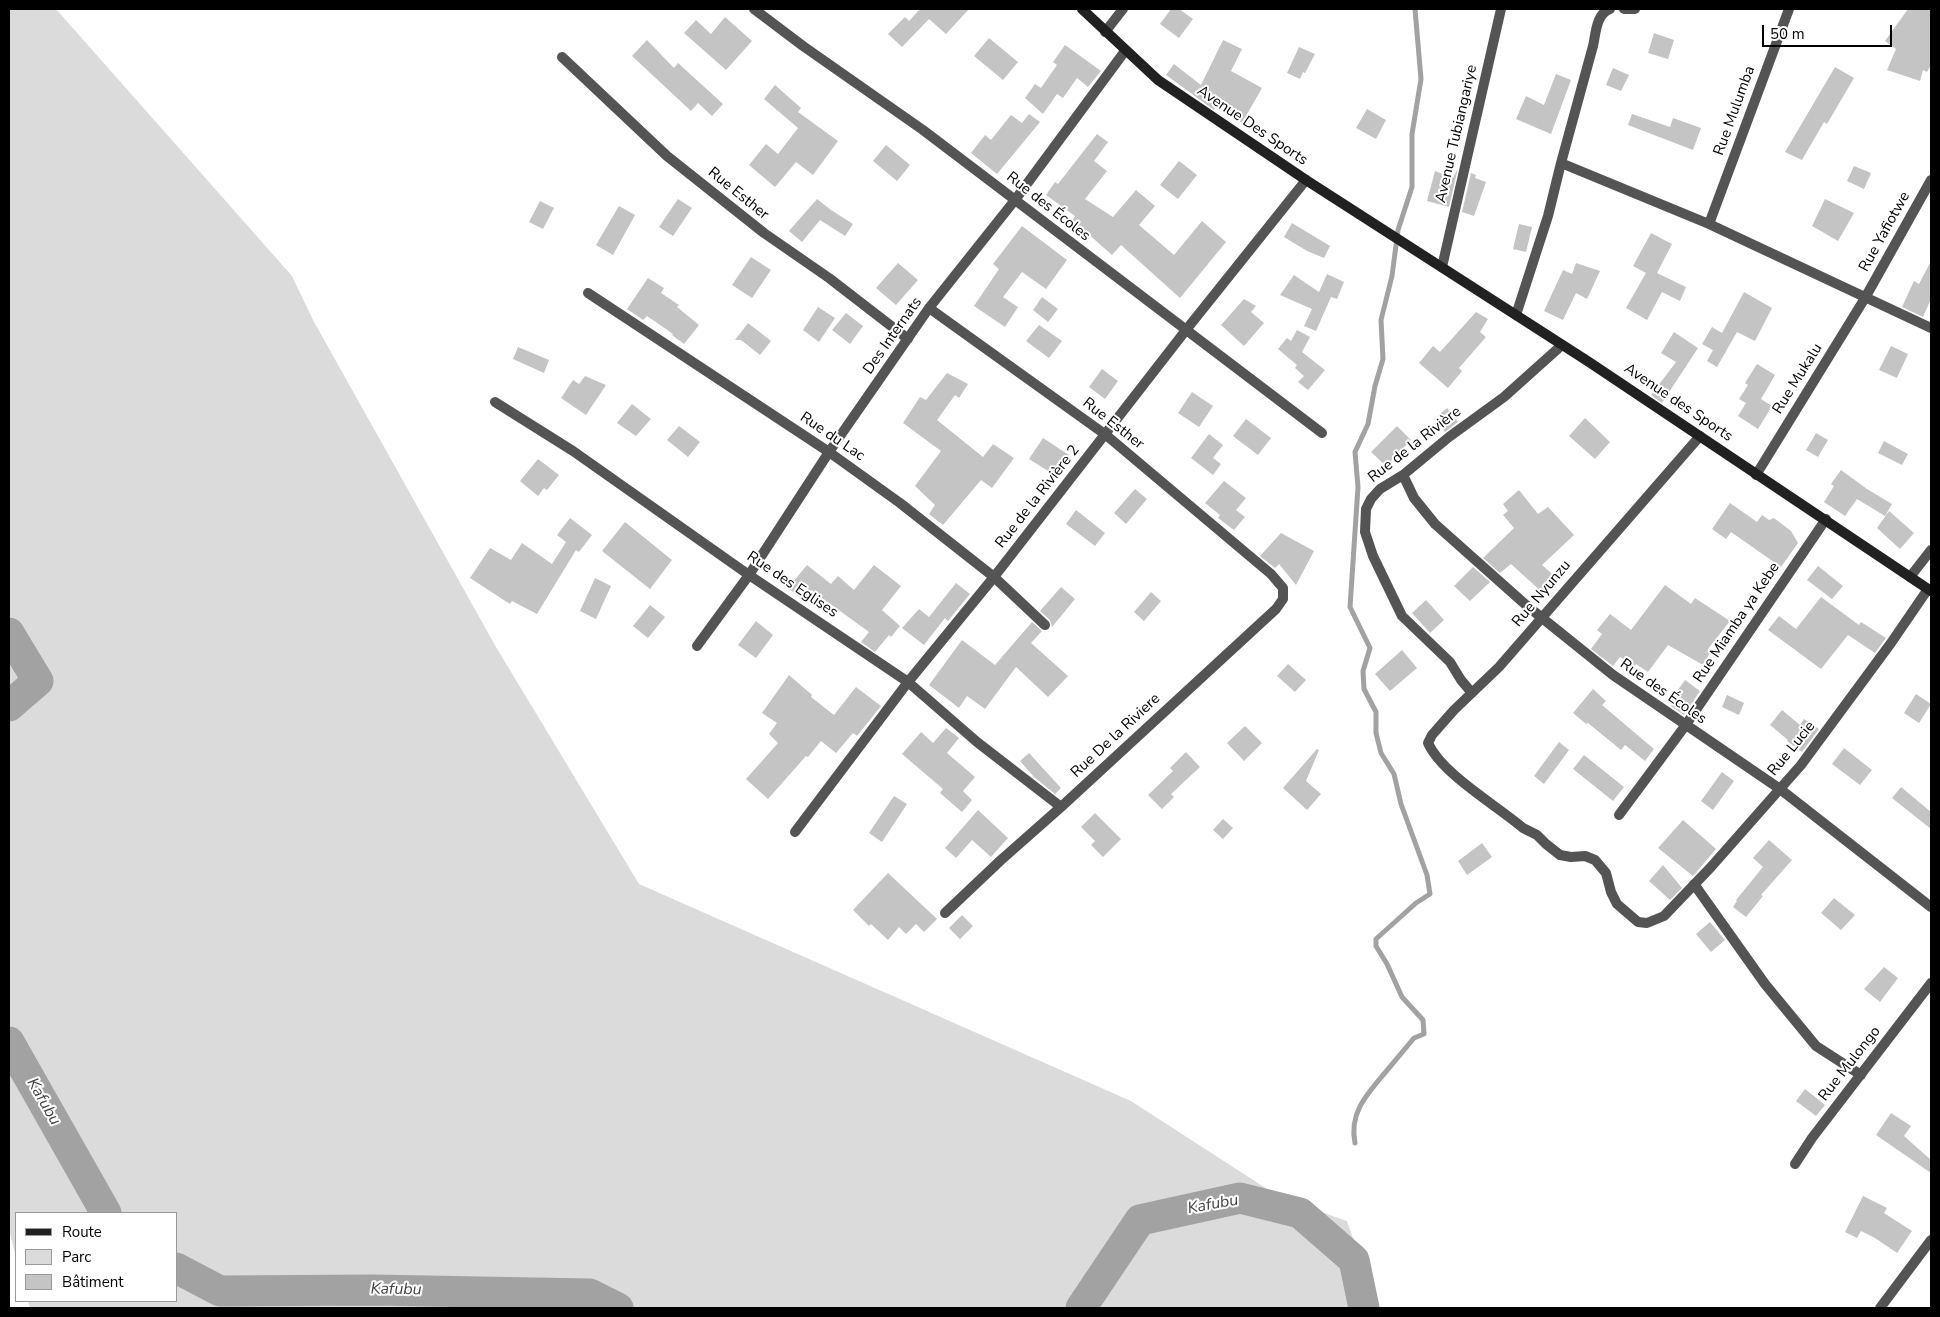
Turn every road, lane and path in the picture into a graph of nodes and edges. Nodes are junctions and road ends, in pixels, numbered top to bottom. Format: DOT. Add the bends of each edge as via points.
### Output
graph roads {
  1 [pos="754,9"];
  2 [pos="1082,9"];
  3 [pos="1124,9"];
  4 [pos="1501,9"];
  5 [pos="1610,9"];
  6 [pos="1624,9"];
  7 [pos="1634,9"];
  8 [pos="1789,9"];
  9 [pos="1105,32"];
  10 [pos="1125,51"];
  11 [pos="562,57"];
  12 [pos="1561,163"];
  13 [pos="1306,180"];
  14 [pos="1931,180"];
  15 [pos="1015,200"];
  16 [pos="1709,224"];
  17 [pos="1406,244"];
  18 [pos="1442,267"];
  19 [pos="588,293"];
  20 [pos="1865,298"];
  21 [pos="929,308"];
  22 [pos="1516,315"];
  23 [pos="1931,328"];
  24 [pos="1186,330"];
  25 [pos="908,339"];
  26 [pos="1562,345"];
  27 [pos="496,402"];
  28 [pos="1322,433"];
  29 [pos="1106,434"];
  30 [pos="1700,436"];
  31 [pos="830,452"];
  32 [pos="1756,475"];
  33 [pos="1403,476"];
  34 [pos="1826,519"];
  35 [pos="1931,550"];
  36 [pos="1271,574"];
  37 [pos="749,575"];
  38 [pos="994,577"];
  39 [pos="1910,577"];
  40 [pos="1930,590"];
  41 [pos="1543,618"];
  42 [pos="1045,625"];
  43 [pos="697,646"];
  44 [pos="908,682"];
  45 [pos="1472,693"];
  46 [pos="1685,726"];
  47 [pos="1780,789"];
  48 [pos="1061,807"];
  49 [pos="1619,815"];
  50 [pos="795,832"];
  51 [pos="1694,884"];
  52 [pos="1931,907"];
  53 [pos="945,913"];
  54 [pos="1664,916"];
  55 [pos="1931,983"];
  56 [pos="1861,1075"];
  57 [pos="1795,1164"];
  58 [pos="1931,1240"];
  59 [pos="1880,1308"];
  1 -- 15 [label="street, Rue des Écoles"];
  2 -- 9 [label="street"];
  3 -- 9 [label="street"];
  4 -- 18 [label="street, Avenue Tubiangariye"];
  5 -- 12 [label="street" via="1601,16 1596,29"];
  6 -- 7 [label="street"];
  8 -- 16 [label="street, Rue Mulumba"];
  9 -- 10 [label="street, Avenue Des Sports"];
  10 -- 13 [label="street, Avenue Des Sports" via="1158,80"];
  10 -- 15 [label="street, Des Internats"];
  11 -- 25 [label="street, Rue Esther" via="667,156 764,233"];
  12 -- 16 [label="street"];
  12 -- 22 [label="street" via="1548,216"];
  13 -- 17 [label="street, Avenue Des Sports"];
  13 -- 24 [label="street, Rue de la Rivière 2"];
  14 -- 20 [label="street, Rue Yafiotwe"];
  15 -- 21 [label="street, Des Internats"];
  15 -- 24 [label="street, Rue des Écoles"];
  16 -- 20 [label="street"];
  17 -- 18 [label="street, Avenue des Sports"];
  18 -- 22 [label="street, Avenue des Sports"];
  19 -- 31 [label="street, Rue du Lac"];
  20 -- 23 [label="street"];
  20 -- 32 [label="street, Rue Mukalu"];
  21 -- 25 [label="street, Des Internats"];
  21 -- 29 [label="street, Rue Esther"];
  22 -- 26 [label="street, Avenue des Sports"];
  24 -- 28 [label="street, Rue des Écoles"];
  24 -- 29 [label="street, Rue de la Rivière 2"];
  25 -- 31 [label="street, Des Internats"];
  26 -- 30 [label="street, Avenue des Sports"];
  26 -- 33 [label="street, Rue de la Rivière" via="1504,397 1448,437"];
  27 -- 37 [label="street, Rue des Eglises" via="581,457"];
  29 -- 36 [label="street, Rue Esther"];
  29 -- 38 [label="street, Rue de la Rivière 2"];
  30 -- 32 [label="street, Avenue des Sports"];
  30 -- 41 [label="street, Rue Nyunzu"];
  31 -- 37 [label="street, Des Internats"];
  31 -- 38 [label="street, Rue du Lac"];
  32 -- 34 [label="street, Avenue des Sports"];
  33 -- 41 [label="street, Rue des Écoles" via="1414,498 1434,524"];
  33 -- 45 [label="street, Rue de la Rivière" via="1371,498 1366,510 1365,532 1402,616 1450,662"];
  34 -- 39 [label="street, Avenue des Sports"];
  34 -- 46 [label="street, Rue Miamba ya Kebe"];
  35 -- 39 [label="street"];
  36 -- 48 [label="street, Rue De la Riviere" via="1283,588 1283,599 1276,609"];
  37 -- 43 [label="street, Des Internats"];
  37 -- 44 [label="street, Rue des Eglises"];
  38 -- 42 [label="street, Rue du Lac"];
  38 -- 44 [label="street, Rue de la Rivière 2"];
  39 -- 40 [label="street, Avenue des Sports"];
  40 -- 47 [label="street, Rue Lucie" via="1802,765"];
  41 -- 45 [label="street, Rue Nyunzu"];
  41 -- 46 [label="street, Rue des Écoles" via="1613,675"];
  44 -- 48 [label="street, Rue des Eglises"];
  44 -- 50 [label="street, Rue de la Rivière 2"];
  45 -- 54 [label="street, Rue Nyunzu" via="1432,735 1428,743 1431,750 1449,770 1523,828 1537,834 1560,855 1590,857 1606,873 1617,904 1638,922 1647,923"];
  46 -- 47 [label="street, Rue des Écoles"];
  46 -- 49 [label="street, Rue Miamba ya Kebe"];
  47 -- 51 [label="street, Rue Lucie"];
  47 -- 52 [label="street, Rue des Écoles"];
  48 -- 53 [label="street, Rue De la Riviere"];
  51 -- 54 [label="street, Rue Lucie"];
  51 -- 56 [label="street" via="1728,935 1816,1046"];
  55 -- 56 [label="street, Rue Mulongo"];
  56 -- 57 [label="street, Rue Mulongo"];
  58 -- 59 [label="street"];
}
